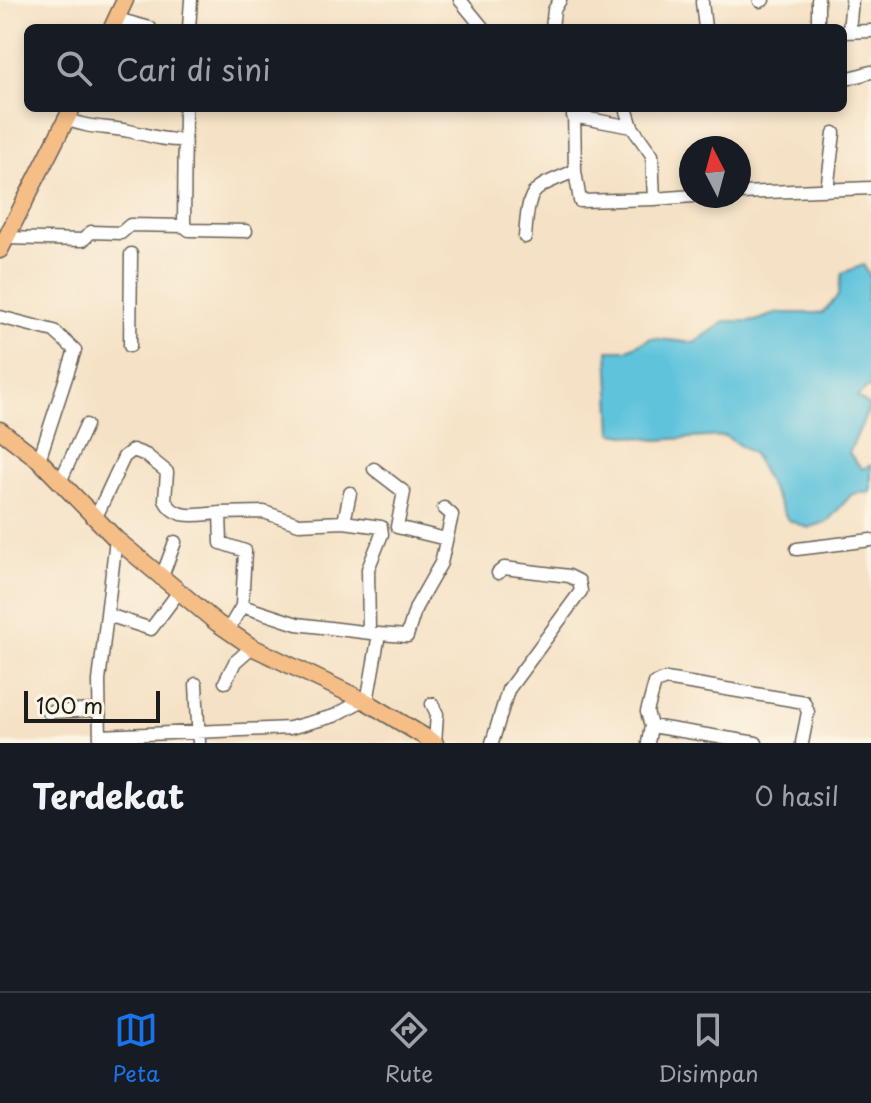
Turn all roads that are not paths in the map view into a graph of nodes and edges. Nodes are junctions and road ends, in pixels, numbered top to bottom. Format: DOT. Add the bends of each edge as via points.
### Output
graph roads {
  1 [pos="125,0"];
  2 [pos="191,0"];
  3 [pos="460,0"];
  4 [pos="560,0"];
  5 [pos="818,0"];
  6 [pos="852,0"];
  7 [pos="702,2"];
  8 [pos="115,24"];
  9 [pos="189,24"];
  10 [pos="480,24"];
  11 [pos="552,24"];
  12 [pos="705,24"];
  13 [pos="818,24"];
  14 [pos="847,27"];
  15 [pos="871,31"];
  16 [pos="847,32"];
  17 [pos="871,72"];
  18 [pos="847,79"];
  19 [pos="185,112"];
  20 [pos="574,112"];
  21 [pos="627,112"];
  22 [pos="69,113"];
  23 [pos="632,127"];
  24 [pos="834,133"];
  25 [pos="185,140"];
  26 [pos="575,171"];
  27 [pos="871,188"];
  28 [pos="827,190"];
  29 [pos="751,193"];
  30 [pos="679,197"];
  31 [pos="654,199"];
  32 [pos="184,226"];
  33 [pos="246,231"];
  34 [pos="4,237"];
  35 [pos="525,237"];
  36 [pos="131,254"];
  37 [pos="0,317"];
  38 [pos="130,346"];
  39 [pos="86,425"];
  40 [pos="0,430"];
  41 [pos="39,460"];
  42 [pos="374,469"];
  43 [pos="60,482"];
  44 [pos="350,493"];
  45 [pos="444,508"];
  46 [pos="220,513"];
  47 [pos="96,517"];
  48 [pos="344,522"];
  49 [pos="116,539"];
  50 [pos="446,539"];
  51 [pos="871,540"];
  52 [pos="175,542"];
  53 [pos="797,549"];
  54 [pos="498,573"];
  55 [pos="161,579"];
  56 [pos="178,593"];
  57 [pos="242,606"];
  58 [pos="108,615"];
  59 [pos="229,628"];
  60 [pos="374,632"];
  61 [pos="252,647"];
  62 [pos="225,682"];
  63 [pos="196,684"];
  64 [pos="365,701"];
  65 [pos="432,704"];
  66 [pos="99,710"];
  67 [pos="48,712"];
  68 [pos="651,726"];
  69 [pos="282,727"];
  70 [pos="199,737"];
  71 [pos="100,740"];
  72 [pos="283,743"];
  73 [pos="435,743"];
  74 [pos="492,743"];
  75 [pos="648,743"];
  76 [pos="756,743"];
  77 [pos="802,743"];
  1 -- 8 [label="main road"];
  2 -- 9 [label="street"];
  3 -- 10 [label="street"];
  4 -- 11 [label="street"];
  5 -- 13 [label="street"];
  6 -- 14 [label="street"];
  7 -- 12 [label="street"];
  15 -- 16 [label="street"];
  17 -- 18 [label="street"];
  19 -- 25 [label="street"];
  20 -- 23 [label="street"];
  20 -- 26 [label="street"];
  21 -- 23 [label="street"];
  22 -- 25 [label="street" via="89,128"];
  22 -- 34 [label="main road"];
  23 -- 31 [label="street" via="652,155"];
  24 -- 28 [label="street"];
  25 -- 32 [label="street"];
  26 -- 31 [label="street" via="580,201"];
  26 -- 35 [label="street" via="530,195"];
  27 -- 28 [label="street"];
  28 -- 29 [label="street"];
  30 -- 31 [label="street"];
  32 -- 33 [label="street"];
  32 -- 34 [label="street" via="130,225 121,233 91,232 83,240"];
  36 -- 38 [label="street"];
  37 -- 41 [label="street" via="54,331 75,350"];
  39 -- 43 [label="street"];
  40 -- 41 [label="main road"];
  41 -- 43 [label="main road"];
  42 -- 50 [label="street" via="404,492 397,527"];
  43 -- 47 [label="main road"];
  44 -- 48 [label="street"];
  45 -- 50 [label="street" via="452,515"];
  46 -- 47 [label="street" via="193,516 172,510 165,500 167,472 133,450 124,457"];
  46 -- 48 [label="street" via="264,512 299,524"];
  46 -- 57 [label="street" via="221,543 245,551"];
  47 -- 49 [label="main road"];
  48 -- 60 [label="street" via="382,529 368,569"];
  49 -- 55 [label="main road"];
  49 -- 58 [label="street"];
  50 -- 60 [label="street" via="441,563 416,607 407,636"];
  51 -- 53 [label="street"];
  52 -- 55 [label="street"];
  54 -- 74 [label="street" via="504,568 569,576 581,587 508,690"];
  55 -- 56 [label="main road"];
  56 -- 58 [label="street" via="151,629"];
  56 -- 59 [label="main road"];
  57 -- 59 [label="street"];
  57 -- 60 [label="street" via="325,629"];
  58 -- 66 [label="street"];
  59 -- 61 [label="main road"];
  60 -- 64 [label="street"];
  61 -- 62 [label="street" via="235,662"];
  61 -- 64 [label="main road"];
  63 -- 70 [label="street"];
  64 -- 69 [label="street" via="334,716"];
  64 -- 73 [label="main road"];
  65 -- 73 [label="street" via="437,714"];
  66 -- 67 [label="street"];
  66 -- 71 [label="street"];
  68 -- 75 [label="street"];
  68 -- 76 [label="street"];
  68 -- 77 [label="street" via="647,712 655,683 666,679 804,702 808,712"];
  69 -- 70 [label="street"];
  69 -- 72 [label="street"];
  70 -- 71 [label="street"];
}
